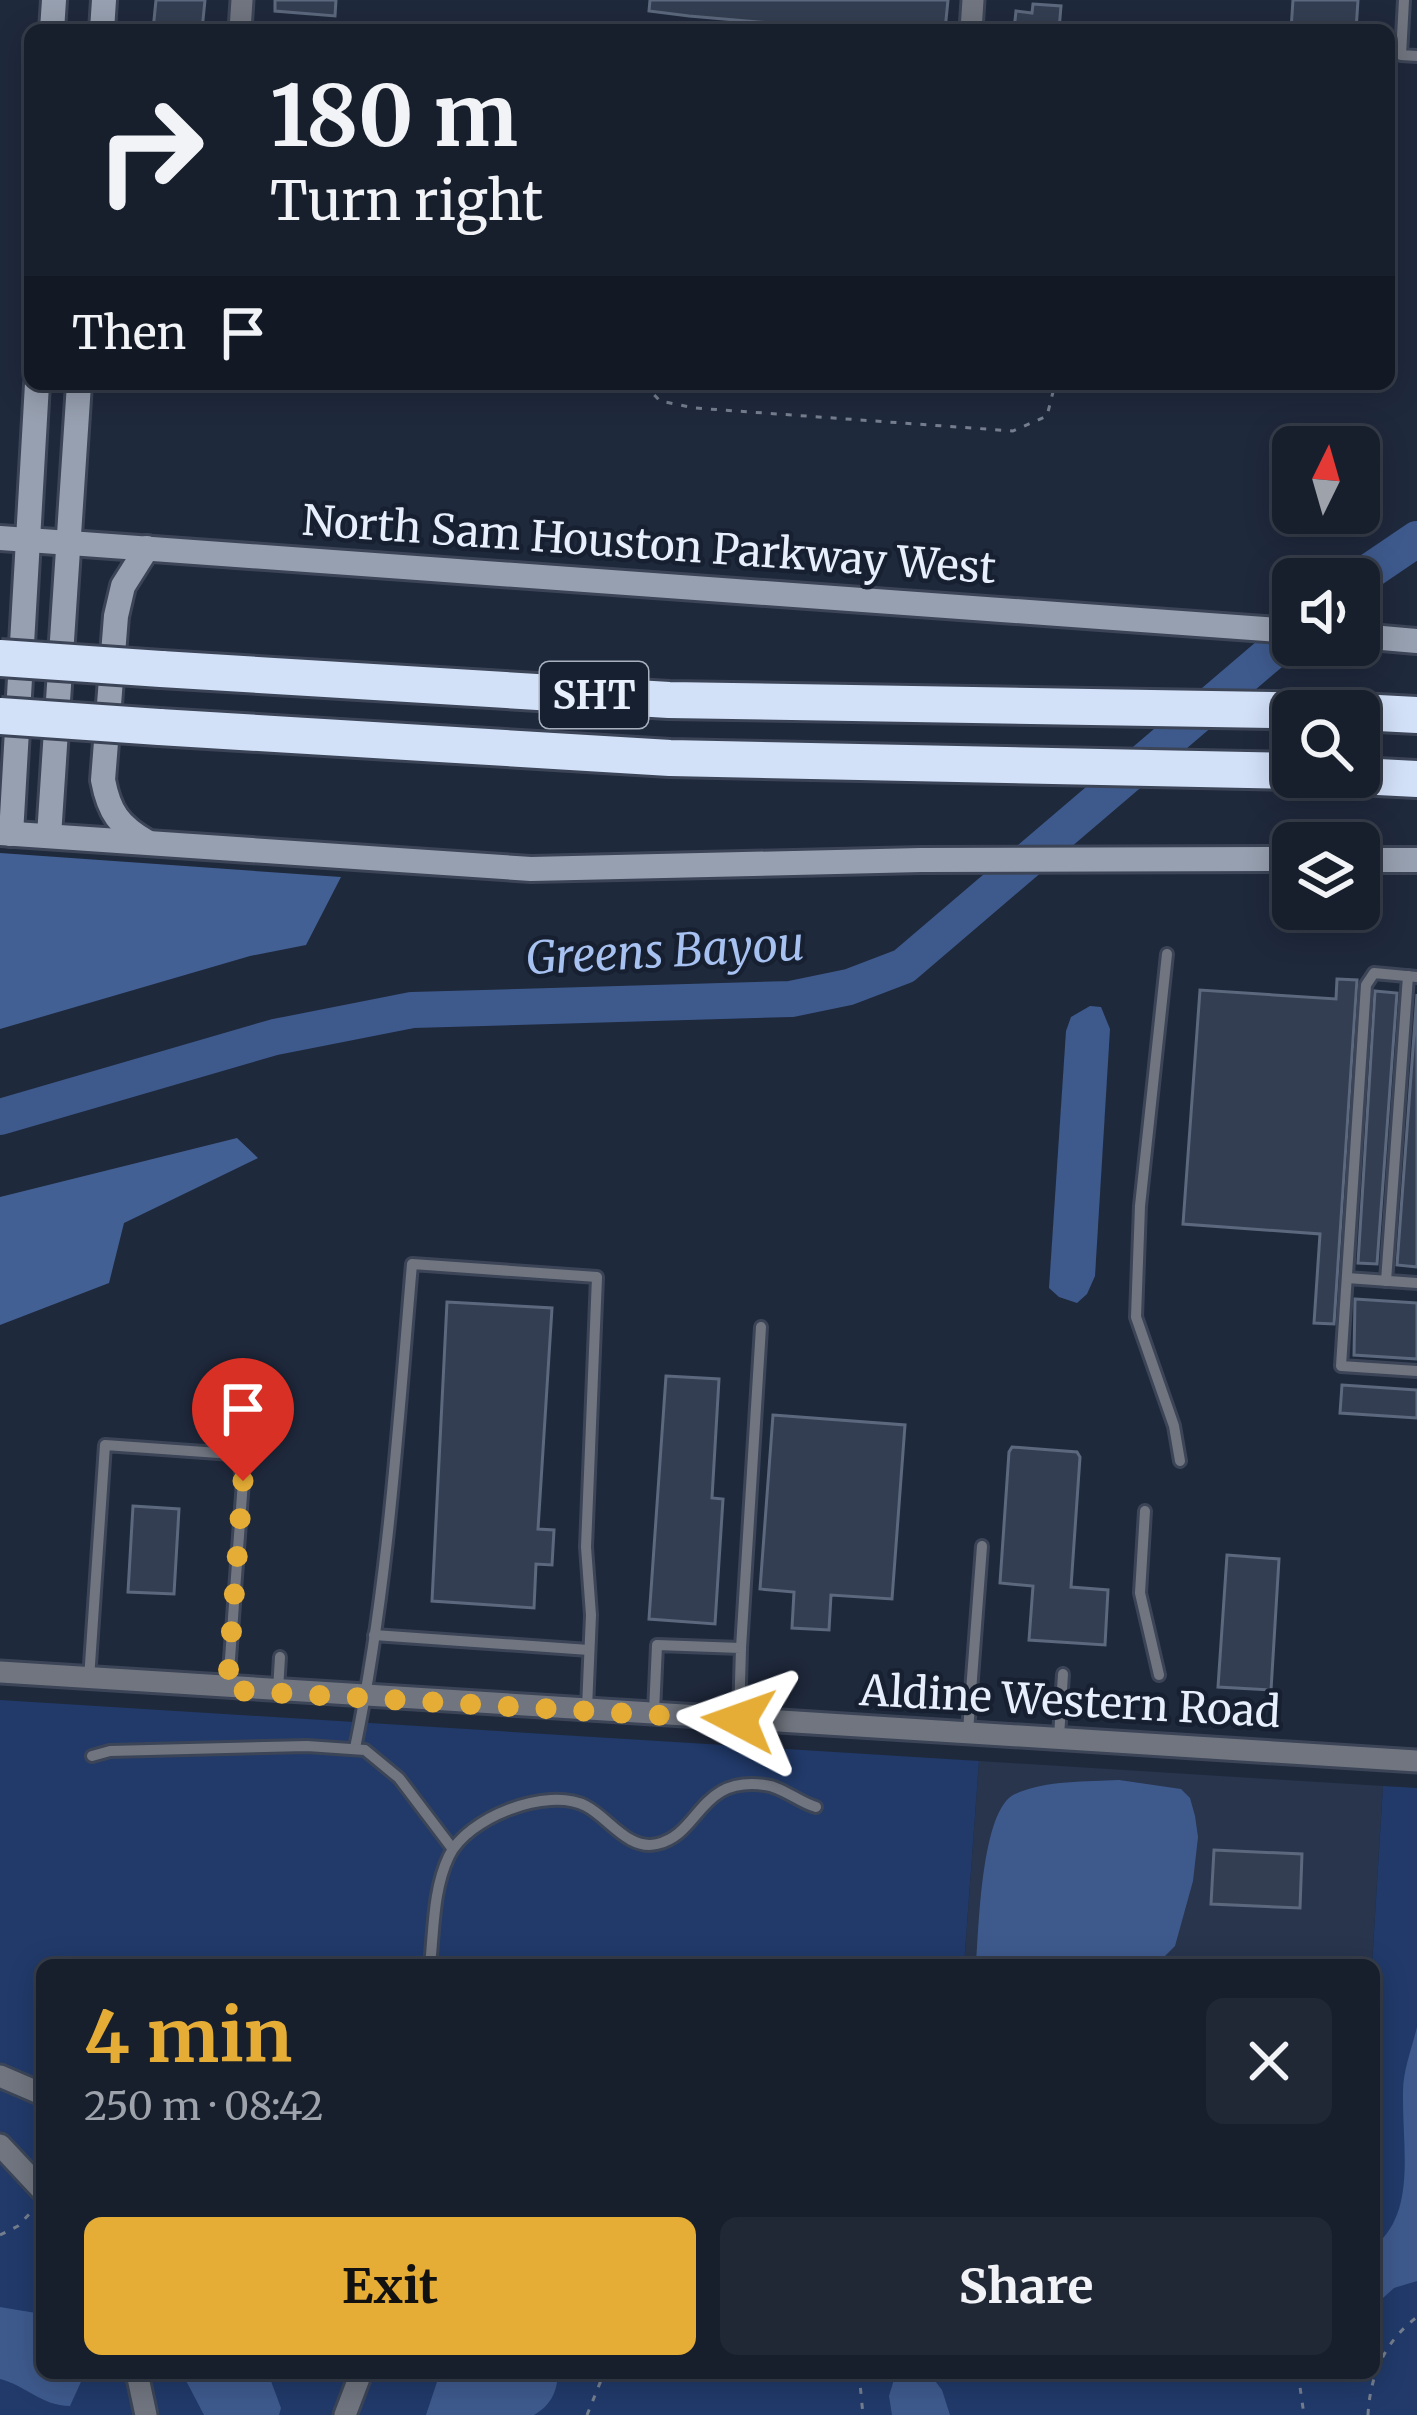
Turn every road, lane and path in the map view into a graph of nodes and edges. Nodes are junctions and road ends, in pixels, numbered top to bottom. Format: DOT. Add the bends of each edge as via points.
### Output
graph roads {
  1 [pos="1404,0"];
  2 [pos="1417,56"];
  3 [pos="37,390"];
  4 [pos="79,390"];
  5 [pos="650,390"];
  6 [pos="1055,390"];
  7 [pos="0,538"];
  8 [pos="30,540"];
  9 [pos="68,542"];
  10 [pos="147,548"];
  11 [pos="1272,629"];
  12 [pos="1380,638"];
  13 [pos="1413,640"];
  14 [pos="0,658"];
  15 [pos="1272,709"];
  16 [pos="1380,713"];
  17 [pos="0,716"];
  18 [pos="1417,716"];
  19 [pos="1272,770"];
  20 [pos="1380,777"];
  21 [pos="1417,779"];
  22 [pos="6,833"];
  23 [pos="49,836"];
  24 [pos="148,843"];
  25 [pos="1272,859"];
  26 [pos="1380,860"];
  27 [pos="1417,860"];
  28 [pos="1167,954"];
  29 [pos="1413,977"];
  30 [pos="1347,1278"];
  31 [pos="1386,1281"];
  32 [pos="1417,1283"];
  33 [pos="761,1327"];
  34 [pos="1417,1371"];
  35 [pos="1180,1461"];
  36 [pos="1145,1511"];
  37 [pos="982,1546"];
  38 [pos="374,1635"];
  39 [pos="741,1648"];
  40 [pos="589,1650"];
  41 [pos="280,1657"];
  42 [pos="0,1672"];
  43 [pos="1064,1674"];
  44 [pos="1159,1675"];
  45 [pos="89,1679"];
  46 [pos="227,1690"];
  47 [pos="278,1693"];
  48 [pos="368,1698"];
  49 [pos="587,1711"];
  50 [pos="654,1715"];
  51 [pos="739,1720"];
  52 [pos="967,1734"];
  53 [pos="1058,1740"];
  54 [pos="355,1748"];
  55 [pos="92,1756"];
  56 [pos="1417,1761"];
  57 [pos="815,1808"];
  58 [pos="452,1848"];
  59 [pos="431,1959"];
  60 [pos="0,2075"];
  61 [pos="36,2091"];
  62 [pos="0,2145"];
  63 [pos="36,2184"];
  64 [pos="36,2206"];
  65 [pos="0,2235"];
  66 [pos="1417,2317"];
  67 [pos="1380,2363"];
  68 [pos="138,2379"];
  69 [pos="360,2379"];
  70 [pos="602,2379"];
  71 [pos="860,2379"];
  72 [pos="1299,2379"];
  73 [pos="1372,2379"];
  74 [pos="146,2415"];
  75 [pos="345,2415"];
  76 [pos="587,2415"];
  77 [pos="863,2415"];
  78 [pos="1304,2415"];
  79 [pos="1368,2415"];
  1 -- 2 [label="lane" via="1401,55"];
  3 -- 8 [label="main road"];
  4 -- 9 [label="main road"];
  5 -- 6 [label="path" via="695,408 1013,430 1047,416"];
  7 -- 8 [label="main road, North Sam Houston Parkway West"];
  8 -- 9 [label="main road, North Sam Houston Parkway West"];
  8 -- 22 [label="main road"];
  9 -- 10 [label="main road, North Sam Houston Parkway West"];
  9 -- 23 [label="main road"];
  10 -- 11 [label="main road, North Sam Houston Parkway West"];
  10 -- 24 [label="main road" via="123,586 116,616 104,780 122,828"];
  12 -- 13 [label="main road"];
  14 -- 15 [label="highway, SHT, bridge" via="669,700"];
  16 -- 18 [label="highway"];
  17 -- 19 [label="highway, SHT, bridge" via="670,758"];
  20 -- 21 [label="highway"];
  22 -- 23 [label="main road"];
  23 -- 24 [label="main road"];
  24 -- 25 [label="main road" via="531,869"];
  26 -- 27 [label="main road"];
  28 -- 35 [label="lane" via="1136,1317"];
  29 -- 30 [label="lane" via="1374,973 1366,985"];
  29 -- 31 [label="lane"];
  30 -- 31 [label="lane"];
  30 -- 34 [label="lane" via="1341,1366"];
  31 -- 32 [label="lane"];
  33 -- 39 [label="lane"];
  36 -- 44 [label="lane" via="1140,1593"];
  37 -- 52 [label="lane"];
  38 -- 40 [label="lane"];
  38 -- 40 [label="lane" via="412,1264 597,1277"];
  38 -- 48 [label="lane"];
  39 -- 50 [label="lane" via="657,1645"];
  39 -- 51 [label="lane"];
  40 -- 49 [label="lane"];
  41 -- 47 [label="lane"];
  42 -- 45 [label="street, Aldine Western Road"];
  43 -- 53 [label="lane"];
  45 -- 46 [label="street, Aldine Western Road"];
  45 -- 46 [label="lane" via="105,1445 185,1450 232,1454 243,1481"];
  46 -- 47 [label="street, Aldine Western Road"];
  47 -- 48 [label="street, Aldine Western Road"];
  48 -- 49 [label="street, Aldine Western Road"];
  48 -- 54 [label="lane"];
  49 -- 50 [label="street, Aldine Western Road"];
  50 -- 51 [label="street, Aldine Western Road"];
  51 -- 52 [label="street, Aldine Western Road"];
  52 -- 53 [label="street, Aldine Western Road"];
  53 -- 56 [label="street, Aldine Western Road"];
  54 -- 55 [label="lane"];
  54 -- 58 [label="lane" via="384,1762"];
  57 -- 58 [label="lane" via="764,1785 734,1786 706,1800 668,1839 645,1845 582,1804 544,1798 505,1811"];
  58 -- 59 [label="lane"];
  60 -- 61 [label="street"];
  62 -- 63 [label="street"];
  64 -- 65 [label="path"];
  66 -- 67 [label="path"];
  68 -- 74 [label="street"];
  69 -- 75 [label="street"];
  70 -- 76 [label="path"];
  71 -- 77 [label="path"];
  72 -- 78 [label="path"];
  73 -- 79 [label="path"];
}
